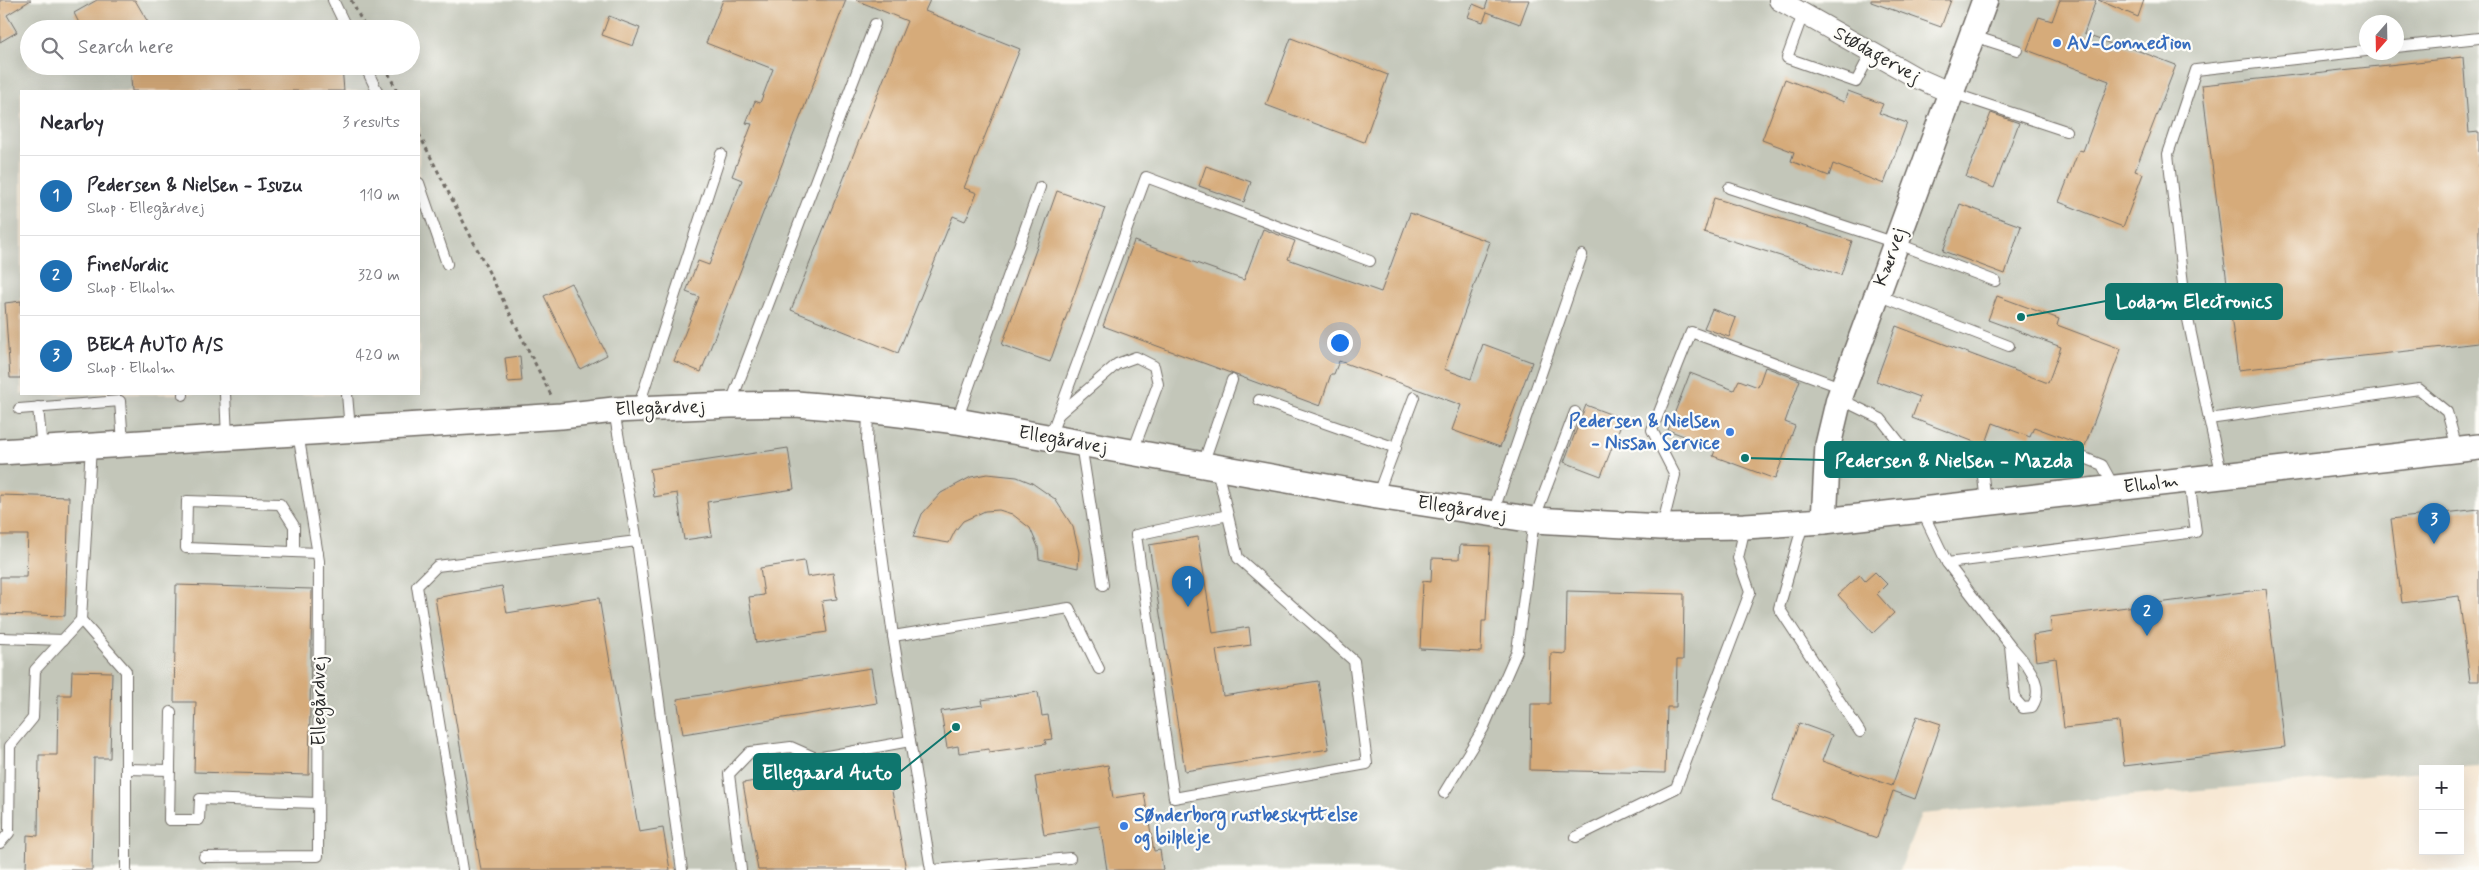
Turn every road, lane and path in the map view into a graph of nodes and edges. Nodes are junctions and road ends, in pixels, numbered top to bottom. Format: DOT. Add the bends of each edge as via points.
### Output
graph roads {
  1 [pos="333,0"];
  2 [pos="351,0"];
  3 [pos="1779,0"];
  4 [pos="1985,0"];
  5 [pos="1803,14"];
  6 [pos="343,20"];
  7 [pos="361,20"];
  8 [pos="875,24"];
  9 [pos="1972,36"];
  10 [pos="2479,38"];
  11 [pos="2404,46"];
  12 [pos="2017,50"];
  13 [pos="2359,52"];
  14 [pos="1871,53"];
  15 [pos="369,75"];
  16 [pos="389,75"];
  17 [pos="377,90"];
  18 [pos="397,90"];
  19 [pos="1951,93"];
  20 [pos="2066,131"];
  21 [pos="420,136"];
  22 [pos="721,154"];
  23 [pos="420,186"];
  24 [pos="1040,187"];
  25 [pos="1729,188"];
  26 [pos="1896,243"];
  27 [pos="1582,255"];
  28 [pos="1370,261"];
  29 [pos="447,264"];
  30 [pos="1995,281"];
  31 [pos="1877,294"];
  32 [pos="2009,346"];
  33 [pos="1232,380"];
  34 [pos="1841,394"];
  35 [pos="225,395"];
  36 [pos="347,395"];
  37 [pos="1414,398"];
  38 [pos="1259,400"];
  39 [pos="730,406"];
  40 [pos="38,407"];
  41 [pos="19,409"];
  42 [pos="626,410"];
  43 [pos="868,410"];
  44 [pos="1575,412"];
  45 [pos="561,416"];
  46 [pos="2209,419"];
  47 [pos="957,421"];
  48 [pos="1054,426"];
  49 [pos="350,430"];
  50 [pos="298,433"];
  51 [pos="227,438"];
  52 [pos="1081,443"];
  53 [pos="124,444"];
  54 [pos="91,446"];
  55 [pos="1396,448"];
  56 [pos="2468,448"];
  57 [pos="42,450"];
  58 [pos="0,452"];
  59 [pos="1132,452"];
  60 [pos="1980,459"];
  61 [pos="1210,466"];
  62 [pos="2222,476"];
  63 [pos="2189,480"];
  64 [pos="2115,488"];
  65 [pos="1377,496"];
  66 [pos="1986,503"];
  67 [pos="1922,510"];
  68 [pos="1493,514"];
  69 [pos="1228,515"];
  70 [pos="1534,520"];
  71 [pos="1814,522"];
  72 [pos="1745,526"];
  73 [pos="1662,527"];
  74 [pos="637,541"];
  75 [pos="294,552"];
  76 [pos="318,553"];
  77 [pos="1947,563"];
  78 [pos="1103,585"];
  79 [pos="81,620"];
  80 [pos="893,636"];
  81 [pos="0,638"];
  82 [pos="63,640"];
  83 [pos="2010,644"];
  84 [pos="1099,669"];
  85 [pos="171,712"];
  86 [pos="1860,732"];
  87 [pos="910,741"];
  88 [pos="126,769"];
  89 [pos="170,770"];
  90 [pos="1444,793"];
  91 [pos="318,802"];
  92 [pos="1576,837"];
  93 [pos="0,843"];
  94 [pos="204,857"];
  95 [pos="1070,858"];
  96 [pos="126,870"];
  97 [pos="463,870"];
  98 [pos="682,870"];
  99 [pos="741,870"];
  100 [pos="933,870"];
  1 -- 6 [label="lane"];
  2 -- 7 [label="path"];
  3 -- 5 [label="street, Stødagervej"];
  4 -- 9 [label="street, Kærvej"];
  5 -- 14 [label="street, Stødagervej"];
  5 -- 14 [label="lane" via="1787,58 1856,82"];
  8 -- 39 [label="lane"];
  9 -- 12 [label="lane"];
  9 -- 19 [label="street, Kærvej"];
  10 -- 11 [label="lane"];
  13 -- 46 [label="lane" via="2196,70 2168,154 2186,310"];
  14 -- 19 [label="street, Stødagervej"];
  15 -- 17 [label="lane"];
  16 -- 18 [label="path"];
  19 -- 20 [label="lane"];
  19 -- 26 [label="street, Kærvej"];
  21 -- 45 [label="path"];
  22 -- 42 [label="lane"];
  23 -- 29 [label="lane"];
  24 -- 47 [label="lane"];
  25 -- 26 [label="lane"];
  26 -- 30 [label="lane"];
  26 -- 31 [label="street, Kærvej"];
  27 -- 68 [label="lane"];
  28 -- 48 [label="lane" via="1146,177"];
  31 -- 32 [label="lane"];
  31 -- 34 [label="street, Kærvej"];
  33 -- 61 [label="lane"];
  34 -- 60 [label="lane" via="1881,419 1911,457"];
  34 -- 71 [label="street, Kærvej"];
  34 -- 73 [label="lane" via="1691,332 1652,430 1675,475"];
  35 -- 51 [label="lane"];
  36 -- 49 [label="lane"];
  37 -- 55 [label="lane"];
  38 -- 55 [label="lane"];
  39 -- 42 [label="street, Ellegårdvej"];
  39 -- 43 [label="street, Ellegårdvej" via="796,404"];
  40 -- 41 [label="lane"];
  40 -- 53 [label="lane" via="120,401"];
  40 -- 57 [label="lane"];
  42 -- 45 [label="street, Ellegårdvej"];
  42 -- 74 [label="lane"];
  43 -- 47 [label="street, Ellegårdvej"];
  43 -- 80 [label="lane" via="867,442"];
  44 -- 70 [label="lane"];
  45 -- 49 [label="street, Ellegårdvej"];
  46 -- 56 [label="lane" via="2419,389 2447,412"];
  46 -- 62 [label="lane"];
  47 -- 48 [label="street, Ellegårdvej"];
  48 -- 52 [label="street, Ellegårdvej"];
  48 -- 59 [label="lane" via="1117,364 1136,357 1154,366 1158,384"];
  49 -- 50 [label="street, Ellegårdvej"];
  50 -- 51 [label="street, Ellegårdvej"];
  50 -- 76 [label="lane, Ellegårdvej"];
  51 -- 53 [label="street, Ellegårdvej"];
  52 -- 59 [label="street, Ellegårdvej"];
  52 -- 78 [label="lane"];
  53 -- 54 [label="street, Ellegårdvej"];
  54 -- 57 [label="street, Ellegårdvej"];
  54 -- 79 [label="lane"];
  55 -- 65 [label="lane"];
  56 -- 62 [label="street, Elholm"];
  57 -- 58 [label="street, Ellegårdvej"];
  59 -- 61 [label="street, Ellegårdvej"];
  60 -- 64 [label="lane" via="2068,451 2102,465"];
  60 -- 66 [label="lane"];
  61 -- 65 [label="street, Ellegårdvej"];
  61 -- 69 [label="lane"];
  62 -- 63 [label="street, Elholm"];
  63 -- 64 [label="street, Elholm"];
  63 -- 77 [label="lane" via="2196,532"];
  64 -- 66 [label="street, Elholm"];
  65 -- 68 [label="street, Ellegårdvej"];
  66 -- 67 [label="street, Elholm"];
  67 -- 71 [label="street, Elholm"];
  67 -- 77 [label="lane"];
  68 -- 70 [label="street, Ellegårdvej"];
  69 -- 69 [label="lane" via="1238,558 1354,661 1367,764 1174,798 1136,535"];
  70 -- 73 [label="street, Ellegårdvej"];
  70 -- 90 [label="lane" via="1517,651 1483,729"];
  71 -- 72 [label="street, Ellegårdvej"];
  71 -- 86 [label="lane" via="1778,608"];
  72 -- 73 [label="street, Ellegårdvej"];
  72 -- 92 [label="lane" via="1738,558 1750,592 1676,788"];
  74 -- 97 [label="lane" via="437,566 417,586"];
  74 -- 98 [label="lane"];
  75 -- 75 [label="lane" via="186,548 187,501 280,504 294,526"];
  75 -- 76 [label="lane"];
  76 -- 91 [label="lane, Ellegårdvej"];
  77 -- 83 [label="lane"];
  79 -- 82 [label="lane"];
  79 -- 88 [label="lane" via="126,671"];
  80 -- 84 [label="lane" via="1069,608"];
  80 -- 87 [label="lane"];
  81 -- 82 [label="lane"];
  82 -- 93 [label="lane" via="35,670 33,718 10,746 9,833"];
  83 -- 83 [label="lane" via="2015,699 2023,708 2032,706 2037,700 2037,688 2030,669"];
  85 -- 89 [label="lane"];
  87 -- 99 [label="lane" via="816,758 791,746 750,752 729,774"];
  87 -- 100 [label="lane"];
  88 -- 89 [label="lane"];
  88 -- 96 [label="lane"];
  89 -- 91 [label="lane" via="169,820 199,820 200,800"];
  91 -- 94 [label="lane, Ellegårdvej" via="318,856"];
  95 -- 100 [label="lane"];
}
